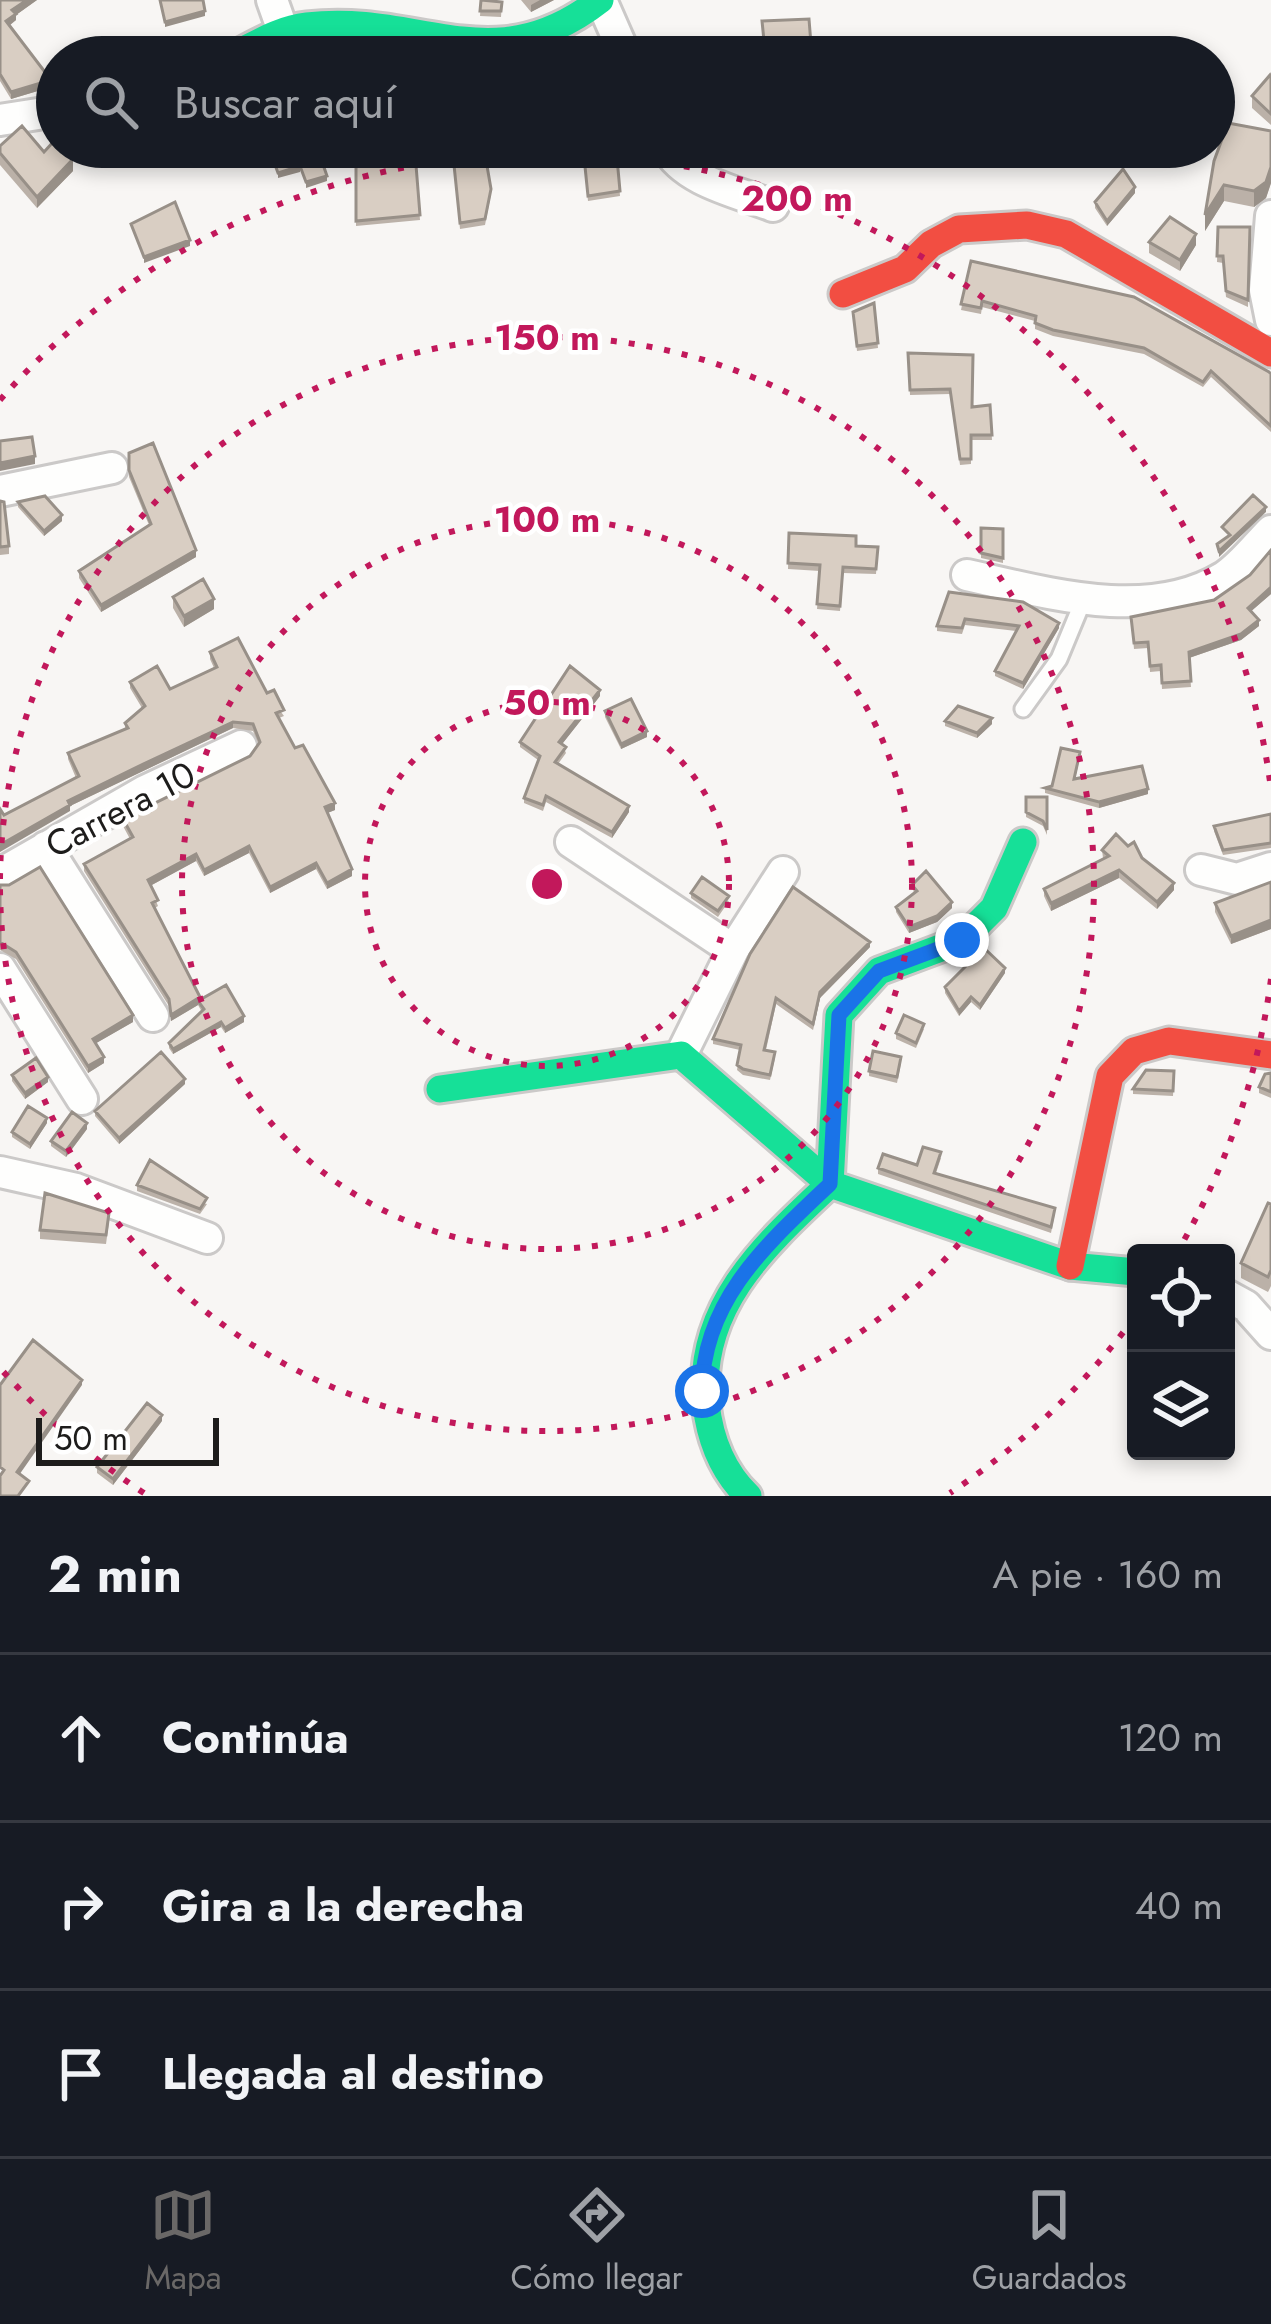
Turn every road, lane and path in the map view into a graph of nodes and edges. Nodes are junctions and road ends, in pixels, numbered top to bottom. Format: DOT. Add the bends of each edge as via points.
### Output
graph roads {
  1 [pos="272,0"];
  2 [pos="601,0"];
  3 [pos="283,31"];
  4 [pos="273,36"];
  5 [pos="411,36"];
  6 [pos="543,36"];
  7 [pos="617,36"];
  8 [pos="36,114"];
  9 [pos="0,120"];
  10 [pos="684,168"];
  11 [pos="773,206"];
  12 [pos="1271,215"];
  13 [pos="843,294"];
  14 [pos="1271,320"];
  15 [pos="1271,353"];
  16 [pos="112,468"];
  17 [pos="0,491"];
  18 [pos="1271,531"];
  19 [pos="968,575"];
  20 [pos="1084,601"];
  21 [pos="1023,709"];
  22 [pos="241,746"];
  23 [pos="571,842"];
  24 [pos="1023,842"];
  25 [pos="46,848"];
  26 [pos="1271,868"];
  27 [pos="1201,870"];
  28 [pos="783,872"];
  29 [pos="0,874"];
  30 [pos="733,950"];
  31 [pos="0,969"];
  32 [pos="153,1016"];
  33 [pos="680,1055"];
  34 [pos="1271,1055"];
  35 [pos="440,1089"];
  36 [pos="82,1099"];
  37 [pos="0,1172"];
  38 [pos="830,1184"];
  39 [pos="207,1238"];
  40 [pos="1070,1266"];
  41 [pos="1127,1271"];
  42 [pos="1235,1300"];
  43 [pos="1271,1334"];
  44 [pos="748,1496"];
  1 -- 3 [label="street"];
  2 -- 6 [label="street" via="578,22"];
  2 -- 7 [label="street"];
  3 -- 4 [label="street"];
  3 -- 5 [label="street" via="313,24"];
  8 -- 9 [label="street"];
  10 -- 11 [label="street"];
  12 -- 14 [label="street"];
  13 -- 15 [label="street" via="904,269 959,229 1027,225 1066,234"];
  16 -- 17 [label="street"];
  18 -- 20 [label="street" via="1226,576 1178,596"];
  19 -- 20 [label="street"];
  20 -- 21 [label="lane" via="1059,659"];
  22 -- 25 [label="street, Carrera 10"];
  23 -- 30 [label="street"];
  24 -- 38 [label="street" via="994,908 962,940 879,971 839,1015"];
  25 -- 29 [label="street, Carrera 10"];
  25 -- 32 [label="street"];
  26 -- 27 [label="street" via="1237,878"];
  28 -- 30 [label="street"];
  30 -- 33 [label="street"];
  31 -- 36 [label="street"];
  33 -- 35 [label="street"];
  33 -- 38 [label="street"];
  34 -- 40 [label="street" via="1169,1041 1134,1051 1110,1076"];
  37 -- 39 [label="street" via="76,1189"];
  38 -- 40 [label="street"];
  38 -- 44 [label="street" via="745,1265 702,1351 715,1454"];
  40 -- 41 [label="street"];
  42 -- 43 [label="street"];
}
